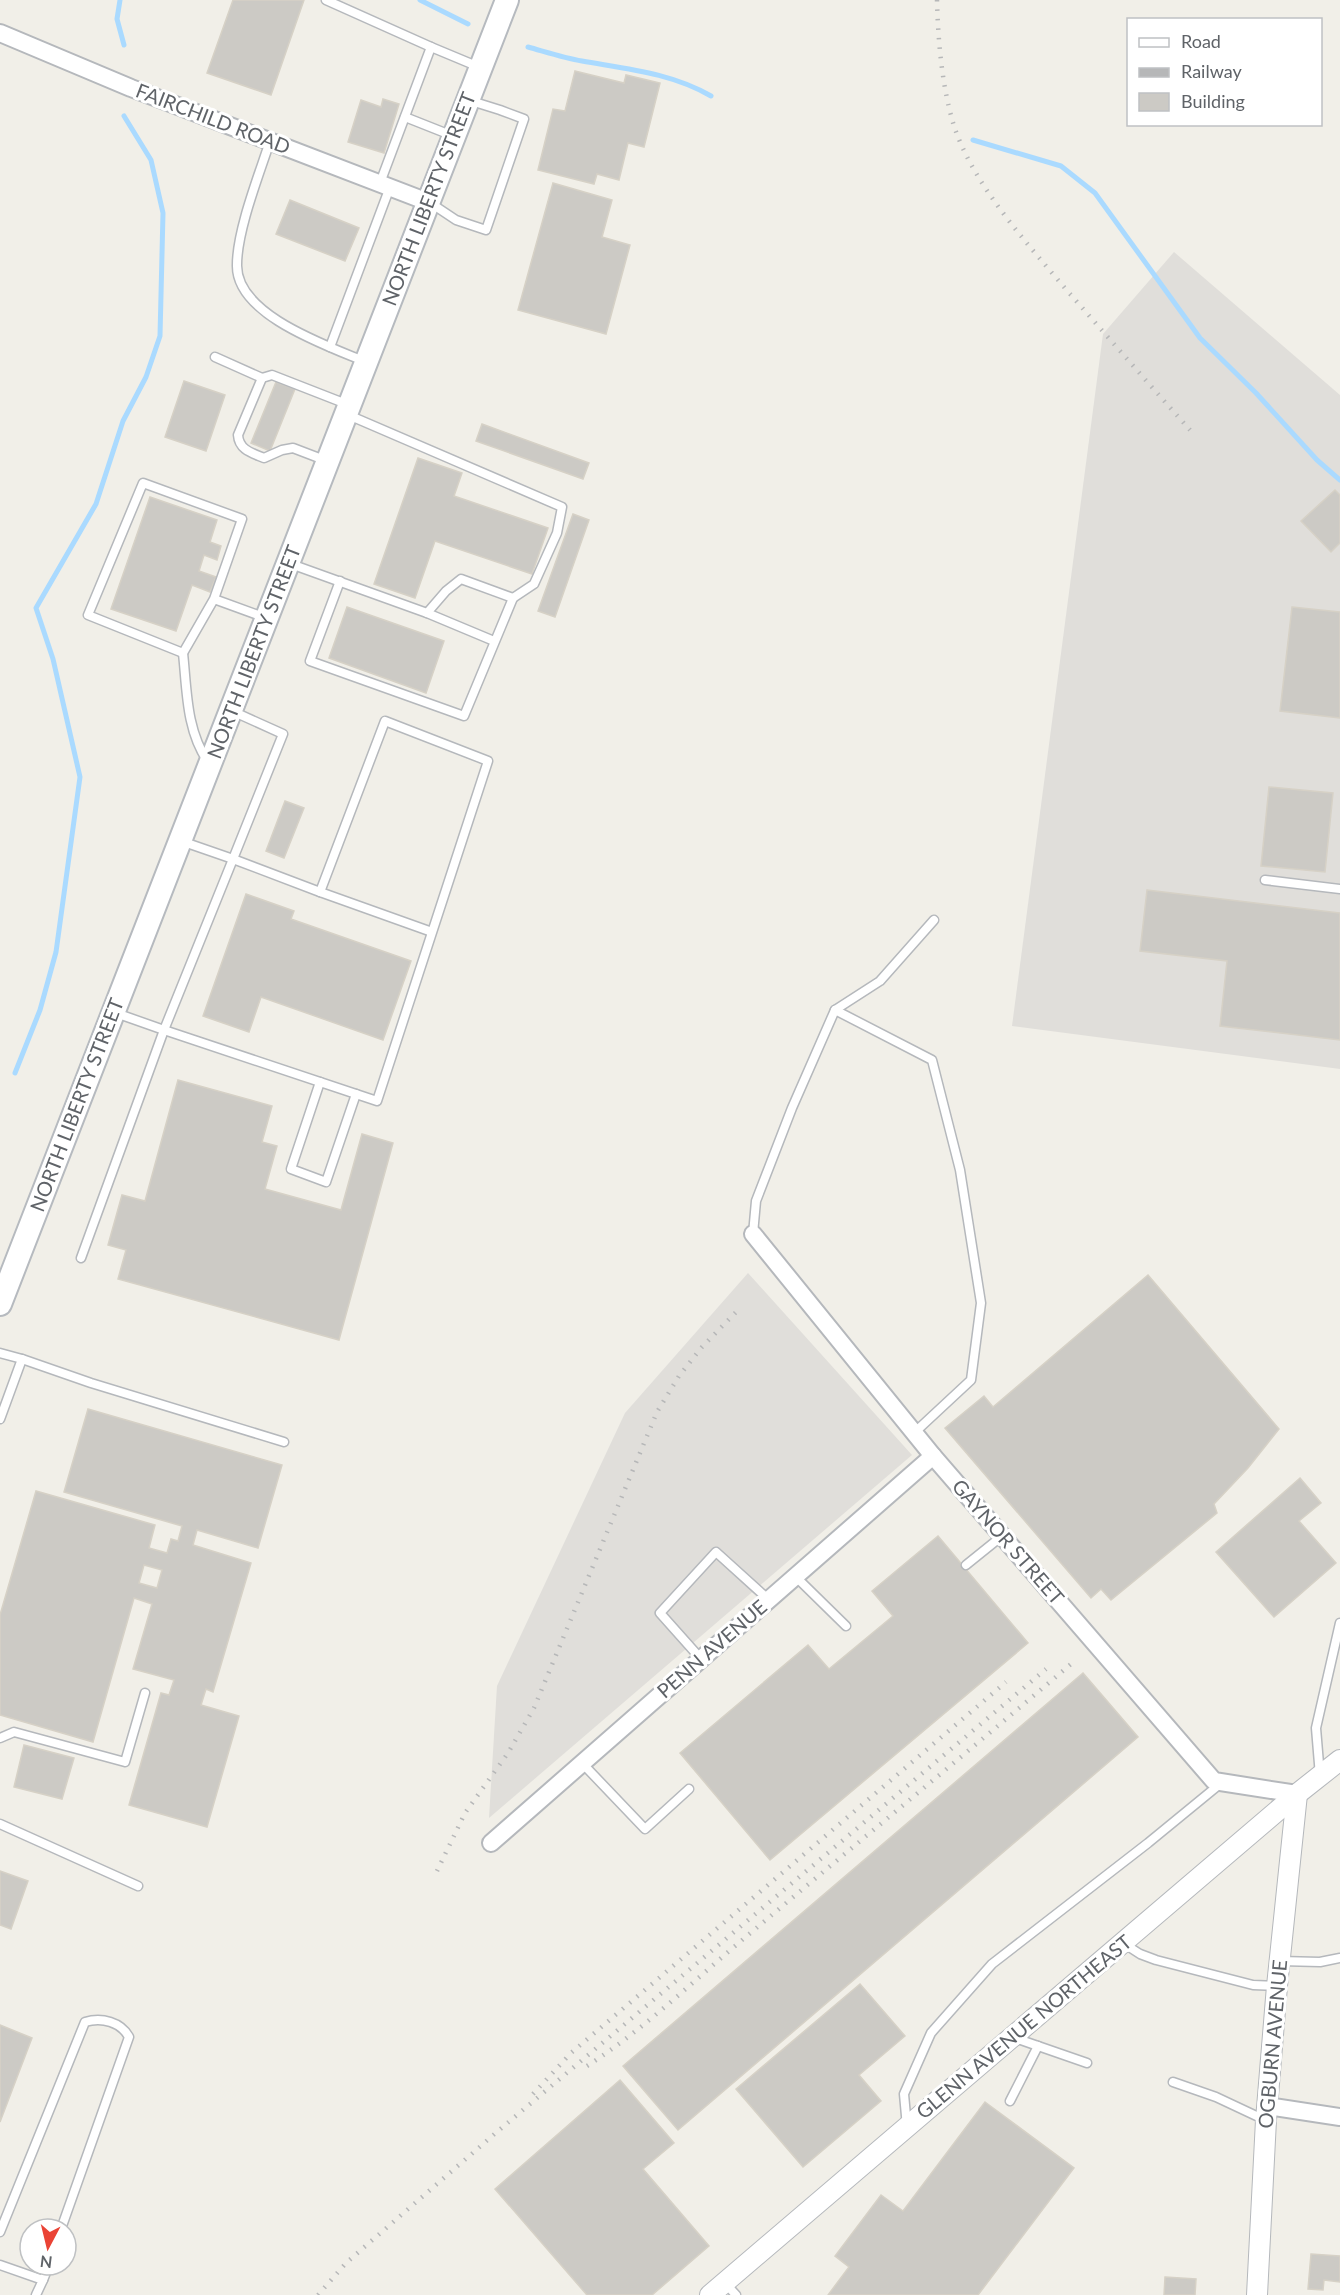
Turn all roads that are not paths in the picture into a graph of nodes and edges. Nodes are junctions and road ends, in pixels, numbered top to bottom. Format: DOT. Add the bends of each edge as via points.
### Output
graph roads {
  1 [pos="326,0"];
  2 [pos="507,0"];
  3 [pos="0,33"];
  4 [pos="431,47"];
  5 [pos="481,68"];
  6 [pos="468,100"];
  7 [pos="405,117"];
  8 [pos="454,136"];
  9 [pos="270,141"];
  10 [pos="385,185"];
  11 [pos="428,202"];
  12 [pos="330,347"];
  13 [pos="215,357"];
  14 [pos="366,362"];
  15 [pos="262,378"];
  16 [pos="347,410"];
  17 [pos="327,461"];
  18 [pos="288,563"];
  19 [pos="340,581"];
  20 [pos="513,598"];
  21 [pos="214,599"];
  22 [pos="427,613"];
  23 [pos="267,618"];
  24 [pos="494,640"];
  25 [pos="183,653"];
  26 [pos="232,711"];
  27 [pos="210,765"];
  28 [pos="180,840"];
  29 [pos="233,859"];
  30 [pos="1265,880"];
  31 [pos="1340,889"];
  32 [pos="320,892"];
  33 [pos="934,920"];
  34 [pos="432,932"];
  35 [pos="835,1010"];
  36 [pos="113,1012"];
  37 [pos="164,1030"];
  38 [pos="320,1082"];
  39 [pos="356,1094"];
  40 [pos="753,1234"];
  41 [pos="81,1258"];
  42 [pos="0,1304"];
  43 [pos="0,1353"];
  44 [pos="22,1359"];
  45 [pos="0,1419"];
  46 [pos="914,1433"];
  47 [pos="284,1442"];
  48 [pos="933,1456"];
  49 [pos="1002,1536"];
  50 [pos="966,1565"];
  51 [pos="795,1576"];
  52 [pos="769,1600"];
  53 [pos="1340,1623"];
  54 [pos="846,1626"];
  55 [pos="701,1659"];
  56 [pos="145,1694"];
  57 [pos="0,1738"];
  58 [pos="1340,1760"];
  59 [pos="582,1763"];
  60 [pos="1320,1776"];
  61 [pos="1222,1782"];
  62 [pos="689,1789"];
  63 [pos="1297,1794"];
  64 [pos="0,1824"];
  65 [pos="491,1843"];
  66 [pos="138,1886"];
  67 [pos="1123,1942"];
  68 [pos="1340,1958"];
  69 [pos="1280,1961"];
  70 [pos="1277,1986"];
  71 [pos="1012,2037"];
  72 [pos="1038,2046"];
  73 [pos="1087,2063"];
  74 [pos="1173,2082"];
  75 [pos="1010,2101"];
  76 [pos="1266,2113"];
  77 [pos="1340,2117"];
  78 [pos="907,2127"];
  79 [pos="65,2217"];
  80 [pos="0,2232"];
  81 [pos="0,2265"];
  82 [pos="44,2277"];
  83 [pos="43,2280"];
  84 [pos="723,2291"];
  85 [pos="36,2295"];
  86 [pos="1257,2295"];
  1 -- 4 [label="lane"];
  2 -- 5 [label="main road, NORTH LIBERTY STREET"];
  3 -- 9 [label="street, FAIRCHILD ROAD"];
  4 -- 5 [label="lane"];
  4 -- 7 [label="lane"];
  5 -- 6 [label="main road, NORTH LIBERTY STREET"];
  6 -- 8 [label="main road, NORTH LIBERTY STREET"];
  6 -- 11 [label="lane" via="524,119 486,230 456,220"];
  7 -- 8 [label="lane"];
  7 -- 10 [label="lane"];
  8 -- 11 [label="main road, NORTH LIBERTY STREET"];
  9 -- 10 [label="street, FAIRCHILD ROAD"];
  9 -- 12 [label="lane" via="242,232 237,265 240,282 263,309 297,332"];
  10 -- 11 [label="street, FAIRCHILD ROAD"];
  10 -- 12 [label="lane"];
  11 -- 14 [label="main road, NORTH LIBERTY STREET"];
  12 -- 14 [label="lane"];
  13 -- 15 [label="lane"];
  14 -- 16 [label="main road, NORTH LIBERTY STREET"];
  15 -- 16 [label="lane" via="281,377"];
  15 -- 17 [label="lane" via="238,435 239,443 264,458 293,448"];
  16 -- 17 [label="main road, NORTH LIBERTY STREET"];
  16 -- 20 [label="lane" via="562,507 556,533 534,584"];
  17 -- 18 [label="main road, NORTH LIBERTY STREET"];
  18 -- 19 [label="lane"];
  18 -- 23 [label="main road, NORTH LIBERTY STREET"];
  19 -- 22 [label="lane"];
  19 -- 24 [label="lane" via="309,661 464,716"];
  20 -- 22 [label="lane" via="461,579"];
  20 -- 24 [label="lane"];
  21 -- 23 [label="lane"];
  21 -- 25 [label="lane"];
  21 -- 25 [label="lane" via="242,519 143,483 88,615"];
  22 -- 24 [label="lane"];
  23 -- 26 [label="main road, NORTH LIBERTY STREET"];
  25 -- 27 [label="lane" via="192,730"];
  26 -- 27 [label="main road, NORTH LIBERTY STREET"];
  26 -- 29 [label="lane" via="283,734"];
  27 -- 28 [label="main road, NORTH LIBERTY STREET"];
  28 -- 29 [label="lane"];
  28 -- 36 [label="main road, NORTH LIBERTY STREET"];
  29 -- 32 [label="lane"];
  29 -- 37 [label="lane"];
  30 -- 31 [label="lane"];
  32 -- 34 [label="lane"];
  32 -- 34 [label="lane" via="385,721 488,761"];
  33 -- 35 [label="lane" via="880,981"];
  34 -- 39 [label="lane" via="377,1101"];
  35 -- 40 [label="lane" via="756,1201"];
  35 -- 46 [label="lane" via="932,1060 960,1170 981,1303 972,1380"];
  36 -- 37 [label="lane"];
  36 -- 42 [label="main road, NORTH LIBERTY STREET"];
  37 -- 38 [label="lane"];
  37 -- 41 [label="lane"];
  38 -- 39 [label="lane"];
  38 -- 39 [label="lane" via="291,1168 326,1182"];
  40 -- 46 [label="street, GAYNOR STREET"];
  43 -- 44 [label="lane"];
  44 -- 45 [label="lane"];
  44 -- 47 [label="lane"];
  46 -- 48 [label="street, GAYNOR STREET"];
  48 -- 49 [label="street, GAYNOR STREET"];
  48 -- 51 [label="street, PENN AVENUE"];
  49 -- 50 [label="lane"];
  49 -- 61 [label="street, GAYNOR STREET" via="1214,1781"];
  51 -- 52 [label="street, PENN AVENUE"];
  51 -- 54 [label="lane"];
  52 -- 55 [label="street, PENN AVENUE"];
  52 -- 55 [label="lane" via="716,1552 660,1613"];
  53 -- 60 [label="lane" via="1316,1728"];
  55 -- 59 [label="street, PENN AVENUE"];
  56 -- 57 [label="lane" via="125,1762 14,1732"];
  58 -- 60 [label="street, GLENN AVENUE NORTHEAST"];
  59 -- 62 [label="lane" via="645,1829"];
  59 -- 65 [label="street, PENN AVENUE"];
  60 -- 63 [label="street, GLENN AVENUE NORTHEAST"];
  61 -- 63 [label="street, GAYNOR STREET"];
  61 -- 78 [label="lane" via="992,1964 931,2033 904,2094"];
  63 -- 67 [label="street, GLENN AVENUE NORTHEAST"];
  63 -- 69 [label="street, OGBURN AVENUE"];
  64 -- 66 [label="lane"];
  67 -- 70 [label="lane" via="1140,1954 1178,1966 1253,1985"];
  67 -- 71 [label="street, GLENN AVENUE NORTHEAST"];
  68 -- 69 [label="lane"];
  69 -- 70 [label="street, OGBURN AVENUE"];
  70 -- 76 [label="street, OGBURN AVENUE"];
  71 -- 72 [label="lane"];
  71 -- 78 [label="street, GLENN AVENUE NORTHEAST"];
  72 -- 73 [label="lane"];
  72 -- 75 [label="lane"];
  74 -- 76 [label="lane"];
  76 -- 77 [label="street"];
  76 -- 86 [label="street, OGBURN AVENUE"];
  78 -- 84 [label="street, GLENN AVENUE NORTHEAST"];
  79 -- 80 [label="lane" via="129,2037 125,2030 102,2020 85,2022"];
  81 -- 83 [label="lane"];
  82 -- 83 [label="lane"];
  83 -- 85 [label="lane"];
}
